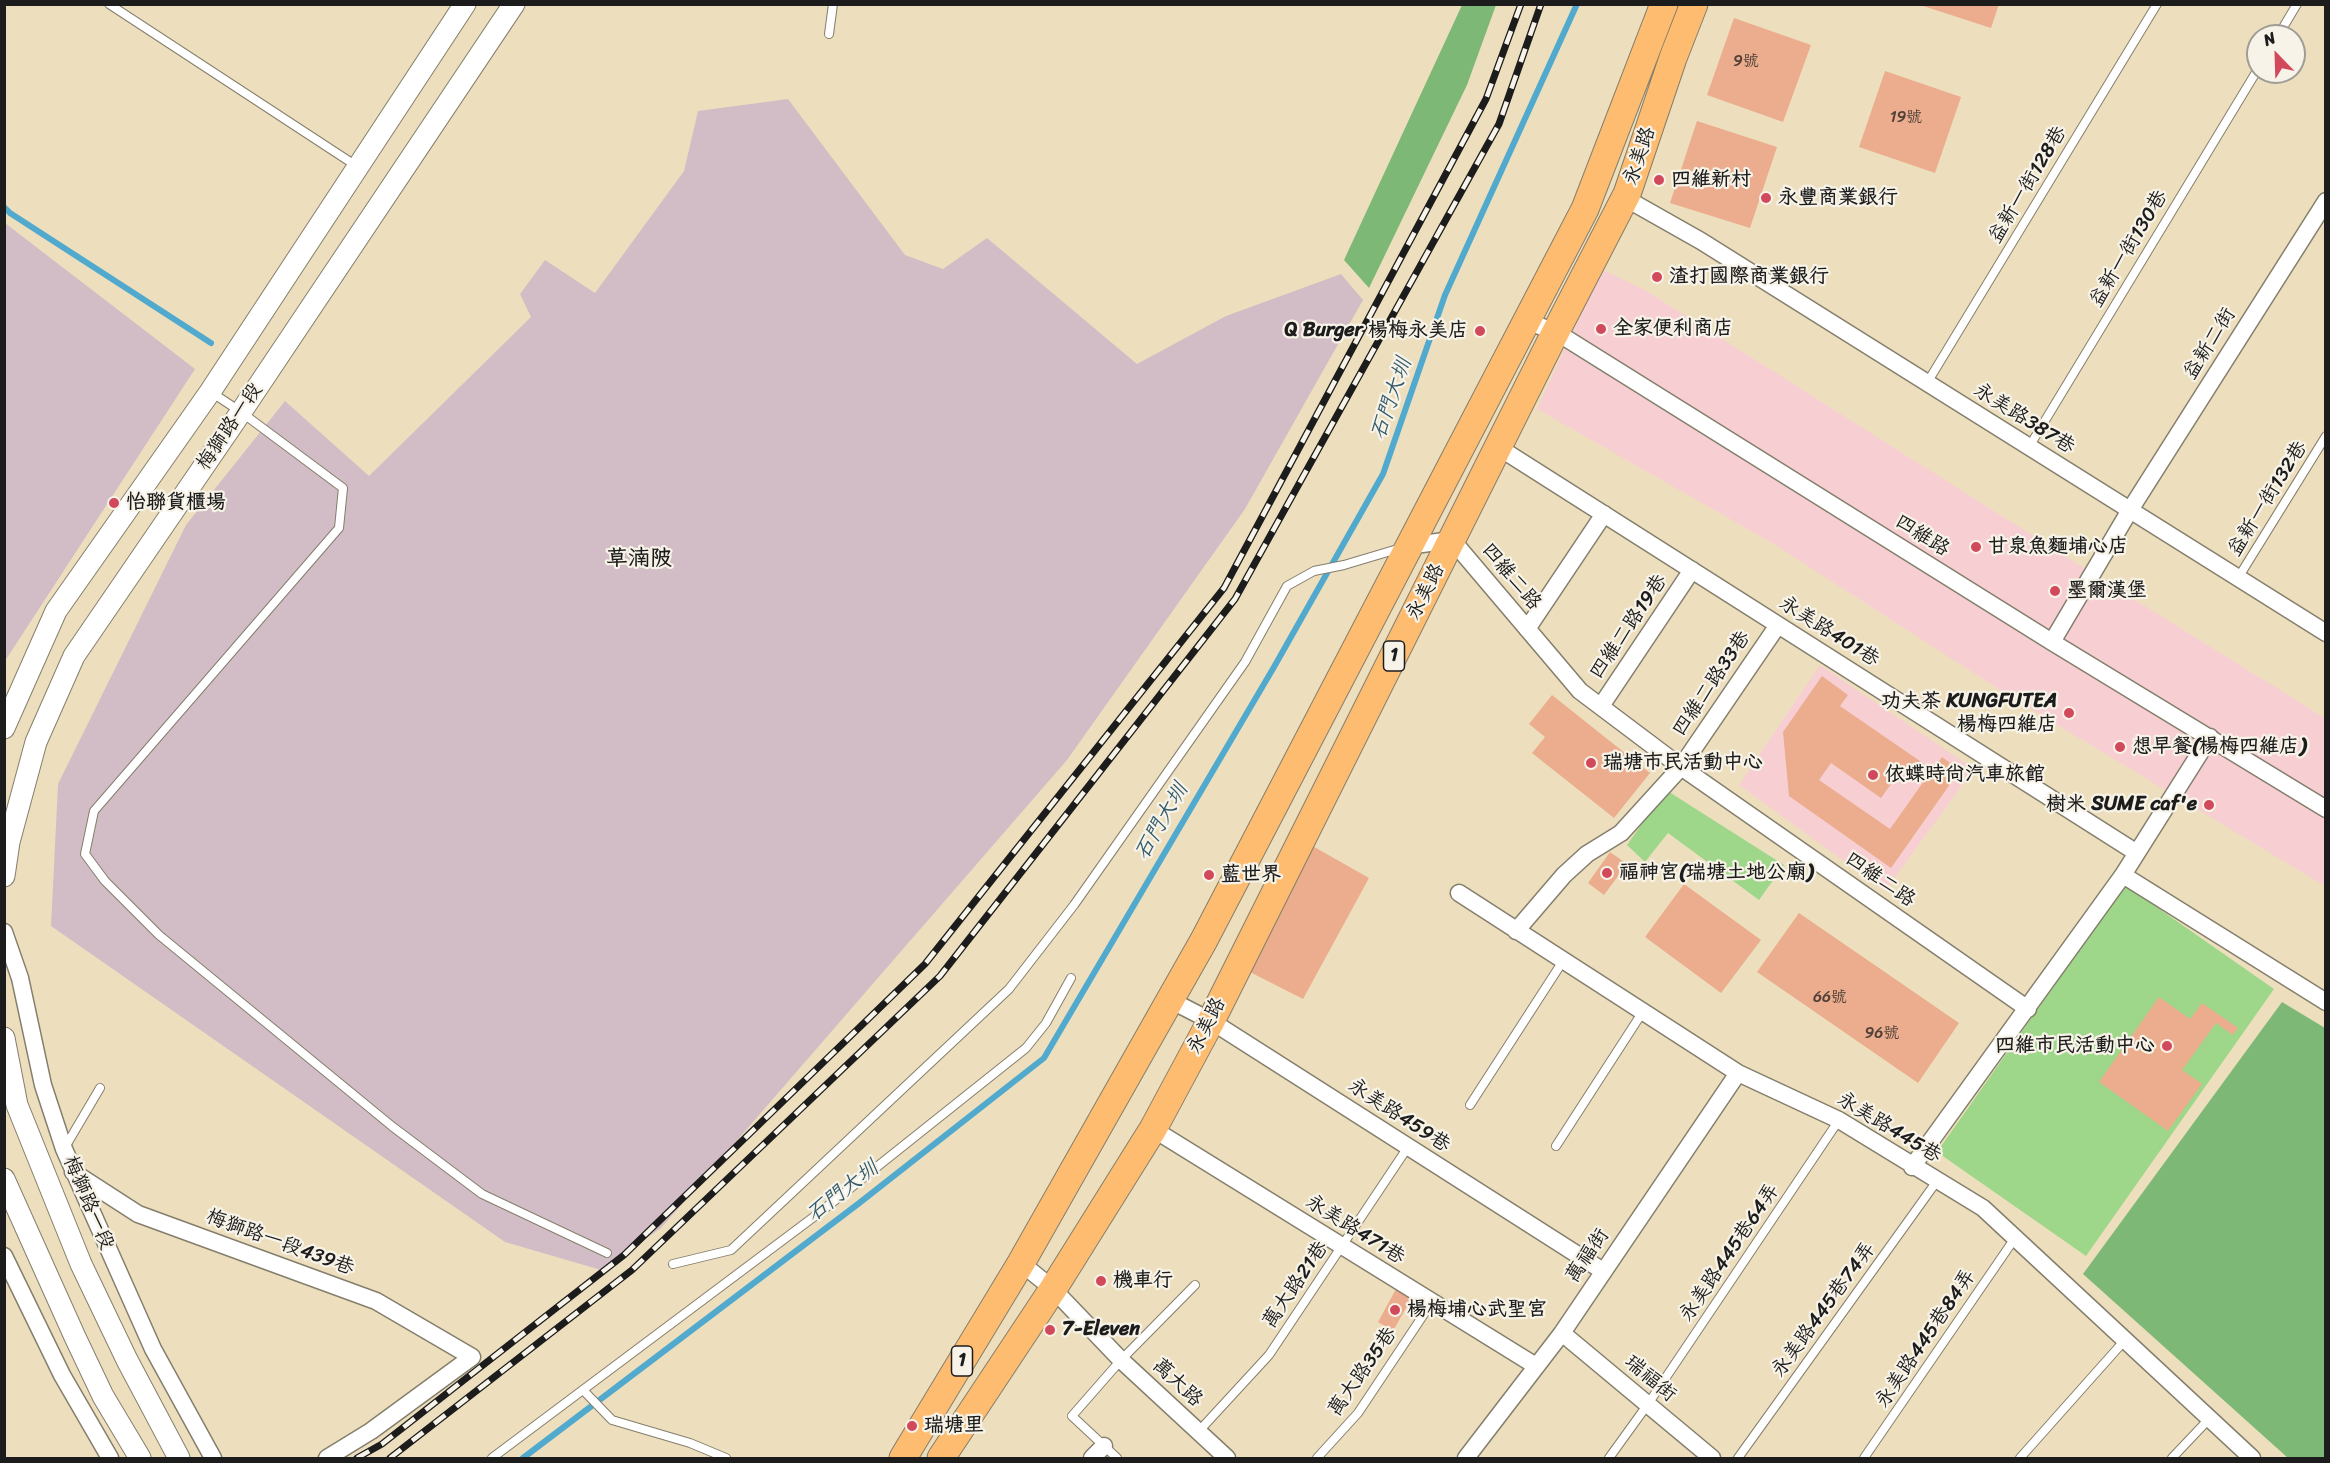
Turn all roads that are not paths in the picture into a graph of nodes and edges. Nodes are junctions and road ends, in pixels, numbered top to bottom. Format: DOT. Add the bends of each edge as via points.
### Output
graph roads {
  1 [pos="109,4"];
  2 [pos="465,4"];
  3 [pos="514,4"];
  4 [pos="833,4"];
  5 [pos="1664,4"];
  6 [pos="1694,4"];
  7 [pos="2157,4"];
  8 [pos="2297,4"];
  9 [pos="2285,24"];
  10 [pos="829,34"];
  11 [pos="2249,84"];
  12 [pos="358,167"];
  13 [pos="1625,198"];
  14 [pos="2325,201"];
  15 [pos="1526,321"];
  16 [pos="1556,332"];
  17 [pos="1927,383"];
  18 [pos="210,392"];
  19 [pos="241,412"];
  20 [pos="2325,436"];
  21 [pos="1498,447"];
  22 [pos="2029,447"];
  23 [pos="2130,510"];
  24 [pos="1604,514"];
  25 [pos="1452,540"];
  26 [pos="1407,546"];
  27 [pos="1692,570"];
  28 [pos="2238,578"];
  29 [pos="1778,625"];
  30 [pos="1527,629"];
  31 [pos="2325,633"];
  32 [pos="2052,642"];
  33 [pos="1601,706"];
  34 [pos="4,728"];
  35 [pos="2210,737"];
  36 [pos="1681,767"];
  37 [pos="2325,809"];
  38 [pos="2137,853"];
  39 [pos="2123,875"];
  40 [pos="4,876"];
  41 [pos="1459,893"];
  42 [pos="1516,931"];
  43 [pos="4,932"];
  44 [pos="1563,961"];
  45 [pos="1071,978"];
  46 [pos="1170,1000"];
  47 [pos="2325,1002"];
  48 [pos="2028,1009"];
  49 [pos="1642,1013"];
  50 [pos="1211,1021"];
  51 [pos="4,1038"];
  52 [pos="1738,1073"];
  53 [pos="100,1088"];
  54 [pos="1470,1104"];
  55 [pos="1839,1120"];
  56 [pos="1153,1129"];
  57 [pos="1556,1146"];
  58 [pos="1408,1147"];
  59 [pos="64,1149"];
  60 [pos="1912,1167"];
  61 [pos="74,1172"];
  62 [pos="4,1179"];
  63 [pos="1937,1181"];
  64 [pos="2015,1238"];
  65 [pos="1341,1246"];
  66 [pos="607,1253"];
  67 [pos="4,1256"];
  68 [pos="1021,1263"];
  69 [pos="673,1264"];
  70 [pos="1603,1271"];
  71 [pos="1195,1285"];
  72 [pos="1053,1289"];
  73 [pos="1432,1302"];
  74 [pos="1562,1333"];
  75 [pos="2125,1340"];
  76 [pos="1121,1360"];
  77 [pos="1536,1366"];
  78 [pos="586,1393"];
  79 [pos="1648,1404"];
  80 [pos="2209,1419"];
  81 [pos="1199,1431"];
  82 [pos="1104,1446"];
  83 [pos="110,1458"];
  84 [pos="140,1458"];
  85 [pos="179,1458"];
  86 [pos="213,1458"];
  87 [pos="327,1458"];
  88 [pos="492,1458"];
  89 [pos="726,1458"];
  90 [pos="903,1458"];
  91 [pos="941,1458"];
  92 [pos="1092,1458"];
  93 [pos="1117,1458"];
  94 [pos="1227,1458"];
  95 [pos="1317,1458"];
  96 [pos="1466,1458"];
  97 [pos="1609,1458"];
  98 [pos="1712,1458"];
  99 [pos="1737,1458"];
  100 [pos="1864,1458"];
  101 [pos="2020,1458"];
  102 [pos="2172,1458"];
  103 [pos="2252,1458"];
  1 -- 12 [label="lane"];
  2 -- 12 [label="street, 梅獅路一段"];
  3 -- 19 [label="street, 梅獅路一段"];
  4 -- 10 [label="lane"];
  5 -- 15 [label="main road, 永美路 / 1" via="1585,208"];
  6 -- 13 [label="main road, 永美路 / 1"];
  7 -- 17 [label="lane, 益新一街128巷"];
  8 -- 9 [label="lane"];
  11 -- 22 [label="lane, 益新一街130巷"];
  12 -- 18 [label="street, 梅獅路一段"];
  13 -- 16 [label="main road, 永美路 / 1"];
  13 -- 17 [label="street, 永美路387巷" via="1701,241"];
  14 -- 23 [label="street, 益新二街"];
  15 -- 16 [label="street, 四維路"];
  15 -- 26 [label="main road, 永美路 / 1"];
  16 -- 21 [label="main road, 永美路 / 1"];
  16 -- 32 [label="street, 四維路"];
  17 -- 22 [label="street, 永美路387巷"];
  18 -- 19 [label="lane"];
  18 -- 34 [label="street, 梅獅路一段" via="56,611"];
  19 -- 40 [label="street, 梅獅路一段" via="74,656 36,742 9,842"];
  19 -- 66 [label="lane" via="343,488 339,528 94,811 85,854 105,881 159,934 393,1126 482,1194"];
  20 -- 28 [label="lane, 益新一街132巷"];
  21 -- 24 [label="street, 永美路401巷"];
  21 -- 25 [label="main road, 永美路 / 1"];
  22 -- 23 [label="street, 永美路387巷"];
  23 -- 28 [label="street, 永美路387巷"];
  23 -- 32 [label="street, 益新二街"];
  24 -- 27 [label="street, 永美路401巷"];
  24 -- 30 [label="street"];
  25 -- 26 [label="street, 四維二路"];
  25 -- 30 [label="street, 四維二路"];
  25 -- 50 [label="main road, 永美路 / 1"];
  26 -- 46 [label="main road, 永美路 / 1"];
  26 -- 69 [label="lane" via="1314,571 1287,586 1245,662 1074,905 1009,989 731,1251"];
  27 -- 29 [label="street, 永美路401巷"];
  27 -- 33 [label="street, 四維二路19巷"];
  28 -- 31 [label="street, 永美路387巷"];
  29 -- 36 [label="street, 四維二路33巷"];
  29 -- 38 [label="street, 永美路401巷"];
  30 -- 33 [label="street, 四維二路" via="1580,691"];
  32 -- 35 [label="street, 四維路"];
  33 -- 36 [label="street, 四維二路"];
  35 -- 37 [label="street, 四維路"];
  35 -- 38 [label="street"];
  36 -- 42 [label="street, 四維二路33巷" via="1621,833 1587,854 1564,875"];
  36 -- 48 [label="street, 四維二路"];
  38 -- 39 [label="street"];
  39 -- 47 [label="street"];
  39 -- 48 [label="street"];
  41 -- 42 [label="street, 永美路445巷"];
  42 -- 44 [label="street, 永美路445巷"];
  43 -- 59 [label="street, 梅獅路一段" via="20,978 43,1085"];
  44 -- 49 [label="street, 永美路445巷"];
  44 -- 54 [label="lane"];
  45 -- 78 [label="lane" via="1046,1023 1026,1048"];
  46 -- 50 [label="street, 永美路459巷"];
  46 -- 68 [label="main road, 永美路 / 1"];
  48 -- 60 [label="street"];
  49 -- 52 [label="street, 永美路445巷"];
  49 -- 57 [label="lane"];
  50 -- 56 [label="main road, 永美路 / 1"];
  50 -- 58 [label="street, 永美路459巷"];
  51 -- 85 [label="street, 梅獅路一段" via="17,1105 72,1242 127,1360"];
  52 -- 55 [label="street, 永美路445巷"];
  52 -- 70 [label="street, 萬福街"];
  53 -- 59 [label="lane"];
  55 -- 60 [label="street, 永美路445巷"];
  55 -- 79 [label="lane, 永美路445巷64弄"];
  56 -- 65 [label="street, 永美路471巷"];
  56 -- 72 [label="main road, 永美路 / 1"];
  58 -- 65 [label="lane, 萬大路21巷"];
  58 -- 70 [label="street, 永美路459巷"];
  59 -- 61 [label="street, 梅獅路一段"];
  60 -- 63 [label="street, 永美路445巷"];
  61 -- 86 [label="street, 梅獅路一段" via="153,1349"];
  61 -- 87 [label="street, 梅獅路一段439巷" via="138,1214 376,1300 472,1357"];
  62 -- 84 [label="street" via="103,1396"];
  63 -- 64 [label="street, 永美路445巷" via="1983,1208"];
  63 -- 99 [label="lane, 永美路445巷74弄"];
  64 -- 75 [label="street, 永美路445巷"];
  64 -- 100 [label="lane, 永美路445巷84弄"];
  65 -- 73 [label="street, 永美路471巷"];
  65 -- 81 [label="lane, 萬大路21巷" via="1269,1355"];
  67 -- 83 [label="street" via="62,1376"];
  68 -- 72 [label="street, 萬大路"];
  68 -- 90 [label="main road, 1"];
  70 -- 74 [label="street, 萬福街"];
  71 -- 76 [label="lane"];
  72 -- 76 [label="street, 萬大路"];
  72 -- 91 [label="main road, 1"];
  73 -- 77 [label="street, 永美路471巷"];
  73 -- 95 [label="lane, 萬大路35巷" via="1358,1413"];
  74 -- 77 [label="street, 萬福街"];
  74 -- 79 [label="street, 瑞福街"];
  75 -- 80 [label="street, 永美路445巷"];
  75 -- 101 [label="lane"];
  76 -- 81 [label="street, 萬大路"];
  76 -- 82 [label="lane" via="1072,1416"];
  77 -- 96 [label="street, 萬福街"];
  78 -- 88 [label="lane"];
  78 -- 89 [label="lane" via="612,1420"];
  79 -- 97 [label="lane, 永美路445巷64弄"];
  79 -- 98 [label="street, 瑞福街"];
  80 -- 102 [label="lane"];
  80 -- 103 [label="street, 永美路445巷"];
  81 -- 94 [label="street, 萬大路"];
  82 -- 92 [label="street"];
  82 -- 93 [label="lane"];
}
